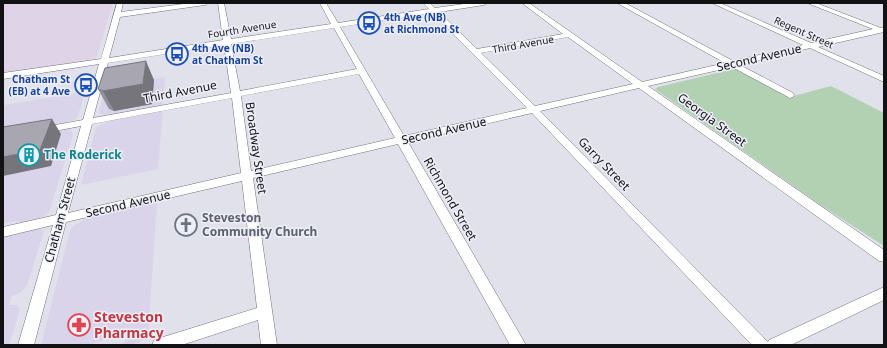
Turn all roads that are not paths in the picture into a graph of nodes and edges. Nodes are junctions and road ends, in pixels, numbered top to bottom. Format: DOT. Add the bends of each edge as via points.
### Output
graph roads {
  1 [pos="120,3"];
  2 [pos="205,3"];
  3 [pos="221,3"];
  4 [pos="323,3"];
  5 [pos="484,3"];
  6 [pos="525,3"];
  7 [pos="620,3"];
  8 [pos="730,3"];
  9 [pos="810,3"];
  10 [pos="717,4"];
  11 [pos="430,7"];
  12 [pos="116,15"];
  13 [pos="337,26"];
  14 [pos="883,30"];
  15 [pos="569,35"];
  16 [pos="227,43"];
  17 [pos="811,46"];
  18 [pos="476,52"];
  19 [pos="104,61"];
  20 [pos="733,64"];
  21 [pos="362,71"];
  22 [pos="3,76"];
  23 [pos="884,80"];
  24 [pos="641,86"];
  25 [pos="236,94"];
  26 [pos="790,95"];
  27 [pos="534,110"];
  28 [pos="87,122"];
  29 [pos="34,132"];
  30 [pos="401,141"];
  31 [pos="247,177"];
  32 [pos="60,220"];
  33 [pos="3,232"];
  34 [pos="884,257"];
  35 [pos="884,292"];
  36 [pos="265,312"];
  37 [pos="26,345"];
  38 [pos="160,345"];
  39 [pos="269,345"];
  40 [pos="518,345"];
  41 [pos="762,345"];
  42 [pos="775,345"];
  1 -- 12 [label="street, Chatham Street"];
  2 -- 12 [label="street"];
  3 -- 16 [label="street, Broadway Street"];
  4 -- 13 [label="street, Richmond Street"];
  5 -- 11 [label="street, Fourth Avenue"];
  6 -- 15 [label="street, Georgia Street"];
  7 -- 20 [label="street"];
  8 -- 10 [label="street"];
  9 -- 14 [label="street"];
  10 -- 17 [label="street, Regent Street"];
  11 -- 13 [label="street, Fourth Avenue"];
  11 -- 18 [label="street, Garry Street"];
  12 -- 19 [label="street, Chatham Street"];
  13 -- 16 [label="street, Fourth Avenue"];
  13 -- 21 [label="street, Richmond Street"];
  14 -- 17 [label="street, Second Avenue"];
  15 -- 18 [label="street, Third Avenue"];
  15 -- 24 [label="street, Georgia Street"];
  16 -- 19 [label="street, Fourth Avenue"];
  16 -- 25 [label="street, Broadway Street"];
  17 -- 20 [label="street, Second Avenue"];
  17 -- 23 [label="street, Regent Street"];
  18 -- 27 [label="street, Garry Street"];
  19 -- 22 [label="street, Fourth Avenue"];
  19 -- 28 [label="street, Chatham Street"];
  20 -- 24 [label="street, Second Avenue"];
  20 -- 26 [label="street"];
  21 -- 25 [label="street, Third Avenue"];
  21 -- 30 [label="street, Richmond Street"];
  24 -- 27 [label="street, Second Avenue"];
  24 -- 34 [label="street, Georgia Street"];
  25 -- 28 [label="street, Third Avenue"];
  25 -- 31 [label="street, Broadway Street"];
  27 -- 30 [label="street, Second Avenue"];
  27 -- 41 [label="street, Garry Street"];
  28 -- 29 [label="street, Third Avenue"];
  28 -- 32 [label="street, Chatham Street"];
  30 -- 31 [label="street, Second Avenue"];
  30 -- 40 [label="street, Richmond Street"];
  31 -- 32 [label="street, Second Avenue"];
  31 -- 36 [label="street, Broadway Street"];
  32 -- 33 [label="street, Second Avenue"];
  32 -- 37 [label="street, Chatham Street"];
  35 -- 42 [label="street"];
  36 -- 38 [label="street"];
  36 -- 39 [label="street, Broadway Street"];
}
